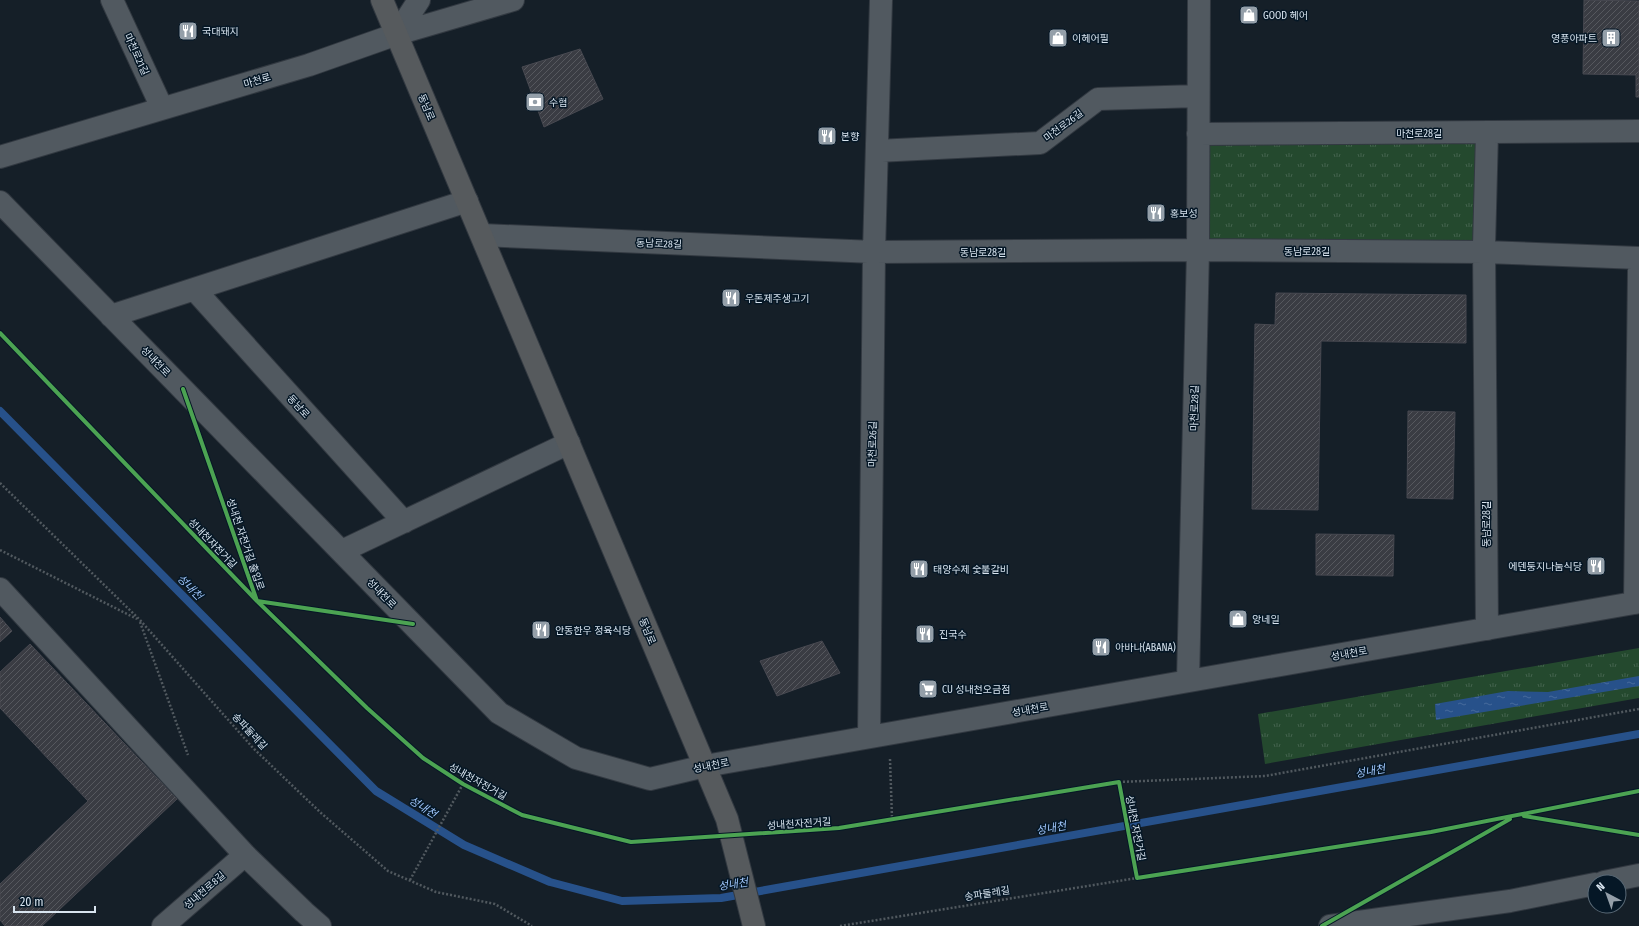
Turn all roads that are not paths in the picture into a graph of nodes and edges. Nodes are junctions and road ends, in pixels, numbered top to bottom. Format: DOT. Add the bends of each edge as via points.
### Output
graph roads {
  1 [pos="112,0"];
  2 [pos="382,0"];
  3 [pos="419,0"];
  4 [pos="513,0"];
  5 [pos="881,0"];
  6 [pos="1199,0"];
  7 [pos="397,34"];
  8 [pos="1198,96"];
  9 [pos="162,108"];
  10 [pos="1639,132"];
  11 [pos="1487,133"];
  12 [pos="1198,134"];
  13 [pos="877,151"];
  14 [pos="0,158"];
  15 [pos="467,201"];
  16 [pos="0,202"];
  17 [pos="482,235"];
  18 [pos="1198,250"];
  19 [pos="874,252"];
  20 [pos="1485,252"];
  21 [pos="1639,258"];
  22 [pos="1639,271"];
  23 [pos="194,289"];
  24 [pos="112,316"];
  25 [pos="569,443"];
  26 [pos="404,522"];
  27 [pos="342,551"];
  28 [pos="0,589"];
  29 [pos="1637,603"];
  30 [pos="1487,629"];
  31 [pos="1188,681"];
  32 [pos="878,736"];
  33 [pos="705,766"];
  34 [pos="245,854"];
  35 [pos="1639,875"];
  36 [pos="1627,877"];
  37 [pos="1587,886"];
  38 [pos="163,926"];
  39 [pos="320,926"];
  40 [pos="754,926"];
  41 [pos="1330,926"];
  1 -- 9 [label="street, 마천로21길"];
  2 -- 7 [label="main road, 동남로"];
  3 -- 7 [label="street"];
  4 -- 7 [label="street, 마천로"];
  5 -- 13 [label="street, 마천로26길"];
  6 -- 8 [label="street, 마천로28길"];
  7 -- 9 [label="street, 마천로" via="309,65"];
  7 -- 15 [label="main road, 동남로"];
  8 -- 12 [label="street, 마천로28길"];
  8 -- 13 [label="street, 마천로26길" via="1098,99 1040,143"];
  9 -- 14 [label="street, 마천로"];
  10 -- 11 [label="street, 마천로28길"];
  11 -- 12 [label="street, 마천로28길"];
  11 -- 20 [label="street, 동남로28길"];
  12 -- 18 [label="street, 마천로28길"];
  13 -- 19 [label="street, 마천로26길"];
  15 -- 17 [label="main road, 동남로"];
  15 -- 23 [label="street"];
  16 -- 24 [label="street, 성내천로"];
  17 -- 19 [label="street, 동남로28길"];
  17 -- 25 [label="main road, 동남로"];
  18 -- 19 [label="street, 동남로28길"];
  18 -- 20 [label="street, 동남로28길"];
  18 -- 31 [label="street, 마천로28길"];
  19 -- 32 [label="street, 마천로26길"];
  20 -- 21 [label="street, 동남로28길"];
  20 -- 30 [label="street, 동남로28길"];
  22 -- 29 [label="street"];
  23 -- 24 [label="street"];
  23 -- 26 [label="street, 동남로"];
  24 -- 27 [label="street, 성내천로"];
  25 -- 26 [label="street"];
  25 -- 33 [label="main road, 동남로"];
  26 -- 27 [label="street"];
  27 -- 33 [label="street, 성내천로" via="505,716 576,758 650,779"];
  28 -- 34 [label="street"];
  29 -- 30 [label="street, 성내천로"];
  30 -- 31 [label="street, 성내천로"];
  31 -- 32 [label="street, 성내천로"];
  32 -- 33 [label="street, 성내천로"];
  33 -- 40 [label="main road, 동남로" via="727,819"];
  34 -- 38 [label="street, 성내천로8길"];
  34 -- 39 [label="street"];
  35 -- 36 [label="street"];
  37 -- 41 [label="street" via="1510,901"];
}
